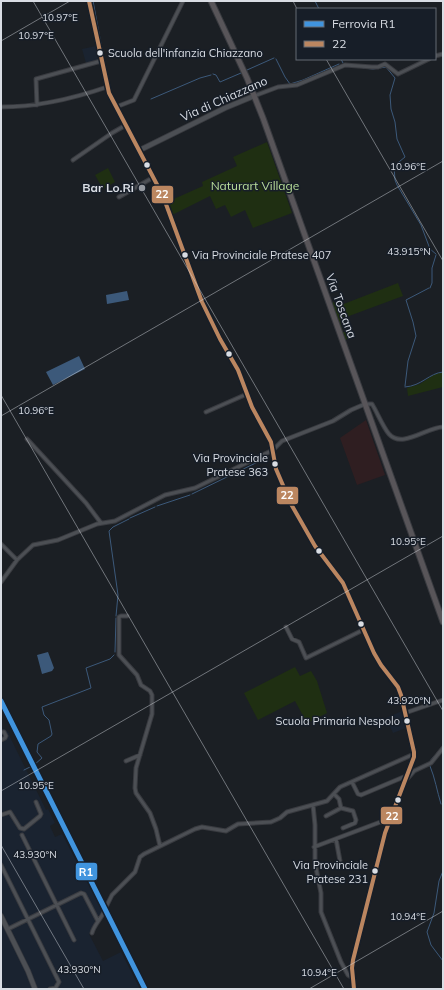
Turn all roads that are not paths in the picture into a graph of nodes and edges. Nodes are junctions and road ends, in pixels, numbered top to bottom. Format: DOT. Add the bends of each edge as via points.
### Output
graph roads {
  1 [pos="89,1"];
  2 [pos="184,1"];
  3 [pos="211,1"];
  4 [pos="427,60"];
  5 [pos="101,61"];
  6 [pos="107,87"];
  7 [pos="254,96"];
  8 [pos="37,105"];
  9 [pos="1,107"];
  10 [pos="116,107"];
  11 [pos="126,125"];
  12 [pos="140,150"];
  13 [pos="73,160"];
  14 [pos="154,177"];
  15 [pos="119,197"];
  16 [pos="247,394"];
  17 [pos="365,404"];
  18 [pos="206,412"];
  19 [pos="443,427"];
  20 [pos="27,439"];
  21 [pos="273,450"];
  22 [pos="101,523"];
  23 [pos="1,544"];
  24 [pos="17,560"];
  25 [pos="1,582"];
  26 [pos="127,616"];
  27 [pos="443,622"];
  28 [pos="286,627"];
  29 [pos="363,630"];
  30 [pos="443,700"];
  31 [pos="404,713"];
  32 [pos="1,732"];
  33 [pos="1,740"];
  34 [pos="443,748"];
  35 [pos="414,754"];
  36 [pos="140,755"];
  37 [pos="126,761"];
  38 [pos="407,778"];
  39 [pos="352,782"];
  40 [pos="334,794"];
  41 [pos="36,802"];
  42 [pos="312,805"];
  43 [pos="341,808"];
  44 [pos="1,815"];
  45 [pos="326,816"];
  46 [pos="391,818"];
  47 [pos="342,828"];
  48 [pos="22,835"];
  49 [pos="336,839"];
  50 [pos="160,846"];
  51 [pos="314,847"];
  52 [pos="340,861"];
  53 [pos="1,865"];
  54 [pos="57,905"];
  55 [pos="106,907"];
  56 [pos="104,912"];
  57 [pos="1,916"];
  58 [pos="28,919"];
  59 [pos="98,921"];
  60 [pos="8,929"];
  61 [pos="92,933"];
  62 [pos="74,940"];
  63 [pos="352,978"];
  64 [pos="57,988"];
  65 [pos="35,989"];
  66 [pos="50,989"];
  67 [pos="354,989"];
  1 -- 5 [label="street"];
  2 -- 10 [label="street" via="135,99"];
  3 -- 7 [label="main road, Via Toscana"];
  4 -- 7 [label="street, Via di Chiazzano" via="398,74 386,64 378,67 345,64 297,85 278,86"];
  5 -- 6 [label="street"];
  5 -- 8 [label="street" via="36,79"];
  6 -- 8 [label="street" via="62,101"];
  6 -- 10 [label="street"];
  7 -- 12 [label="street, Via di Chiazzano"];
  7 -- 17 [label="main road, Via Toscana"];
  8 -- 9 [label="street"];
  10 -- 11 [label="street"];
  11 -- 12 [label="street"];
  11 -- 13 [label="street"];
  12 -- 14 [label="street"];
  14 -- 15 [label="street"];
  14 -- 16 [label="street" via="202,302 238,370"];
  16 -- 18 [label="street"];
  16 -- 21 [label="street"];
  17 -- 19 [label="street" via="372,404 389,434 398,440"];
  17 -- 21 [label="street" via="334,421 282,441"];
  17 -- 27 [label="main road, Via Toscana"];
  20 -- 22 [label="street"];
  21 -- 22 [label="street" via="195,488 165,495 115,521"];
  21 -- 29 [label="street" via="276,469 294,511 315,546 343,583"];
  22 -- 24 [label="street" via="58,540 33,546"];
  23 -- 24 [label="street"];
  24 -- 25 [label="street"];
  26 -- 36 [label="street" via="119,617 118,655 137,675 141,685 150,691 152,698 152,717"];
  28 -- 29 [label="street" via="293,640 299,642 306,658"];
  29 -- 31 [label="street" via="381,665 398,687"];
  30 -- 31 [label="street"];
  31 -- 35 [label="street"];
  32 -- 33 [label="street" via="6,736"];
  34 -- 38 [label="street" via="431,762"];
  35 -- 38 [label="street"];
  35 -- 39 [label="street"];
  36 -- 37 [label="street"];
  36 -- 50 [label="street" via="135,770 135,790 151,816"];
  38 -- 39 [label="street" via="361,796"];
  38 -- 46 [label="street"];
  39 -- 40 [label="street" via="339,788"];
  40 -- 42 [label="street" via="327,801"];
  40 -- 43 [label="street" via="339,799"];
  41 -- 44 [label="street" via="41,814 23,829 10,812"];
  42 -- 50 [label="street" via="287,812 271,822 238,824 226,831 202,827"];
  42 -- 51 [label="street" via="315,825"];
  43 -- 45 [label="street"];
  43 -- 47 [label="street" via="353,811 356,820 355,823"];
  46 -- 49 [label="street"];
  46 -- 63 [label="street" via="381,847 353,960"];
  48 -- 54 [label="street"];
  49 -- 51 [label="street"];
  49 -- 52 [label="street"];
  50 -- 55 [label="street" via="142,855 135,872 112,895"];
  51 -- 63 [label="street" via="322,893 321,912 341,962"];
  53 -- 58 [label="street"];
  54 -- 58 [label="street"];
  54 -- 59 [label="street" via="81,893"];
  54 -- 62 [label="street"];
  56 -- 59 [label="street"];
  57 -- 60 [label="street"];
  58 -- 60 [label="street"];
  58 -- 64 [label="street" via="59,982"];
  59 -- 61 [label="street"];
  60 -- 65 [label="street"];
  63 -- 67 [label="street"];
  64 -- 66 [label="street"];
}
